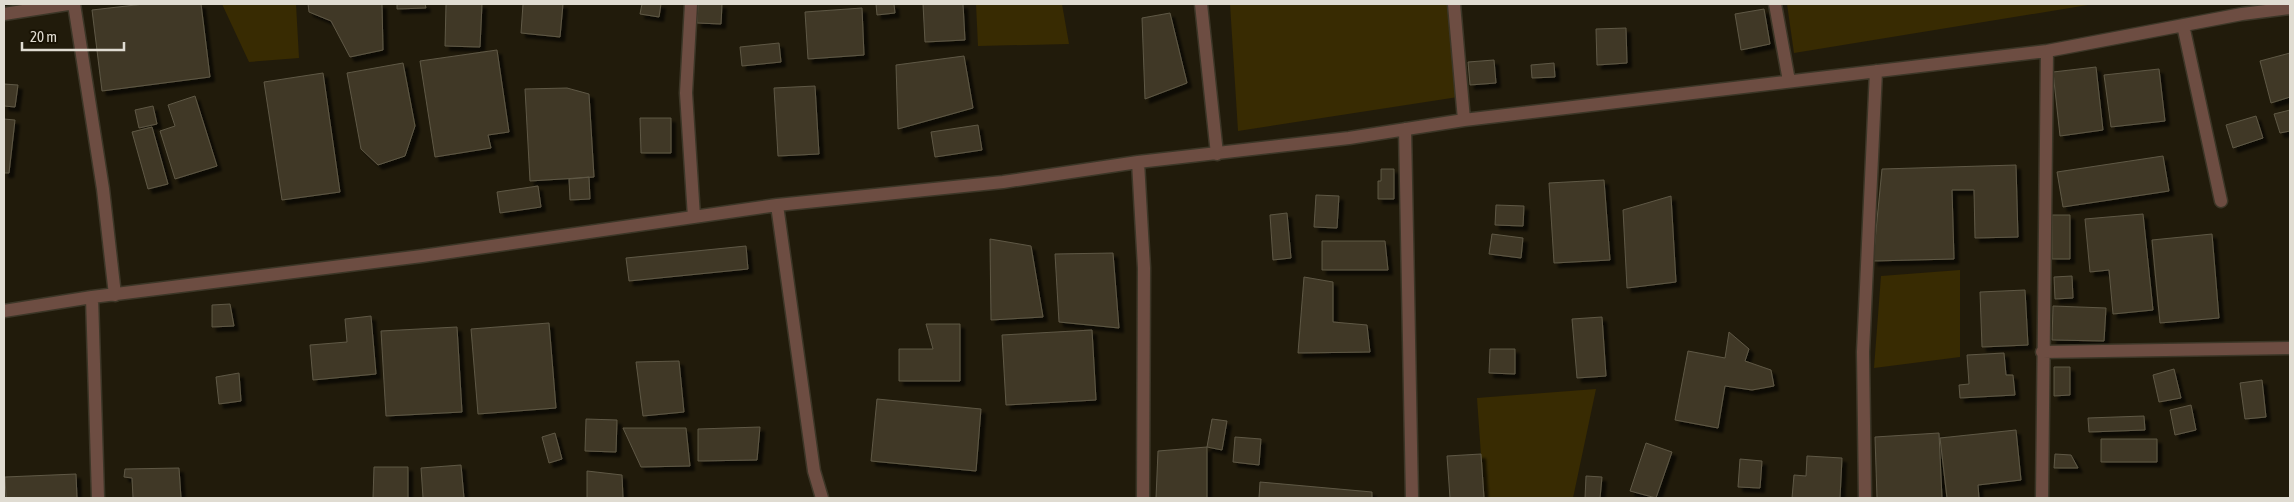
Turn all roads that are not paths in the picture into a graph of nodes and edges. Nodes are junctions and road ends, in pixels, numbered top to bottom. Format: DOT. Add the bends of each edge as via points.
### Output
graph roads {
  1 [pos="68,4"];
  2 [pos="74,4"];
  3 [pos="691,4"];
  4 [pos="1200,4"];
  5 [pos="1454,4"];
  6 [pos="1775,4"];
  7 [pos="2290,8"];
  8 [pos="2242,9"];
  9 [pos="4,14"];
  10 [pos="2183,25"];
  11 [pos="2046,51"];
  12 [pos="1876,70"];
  13 [pos="1789,81"];
  14 [pos="1464,120"];
  15 [pos="1406,129"];
  16 [pos="1217,154"];
  17 [pos="1138,162"];
  18 [pos="2221,201"];
  19 [pos="777,205"];
  20 [pos="694,216"];
  21 [pos="115,296"];
  22 [pos="92,297"];
  23 [pos="4,311"];
  24 [pos="2290,348"];
  25 [pos="2042,352"];
  26 [pos="98,498"];
  27 [pos="822,498"];
  28 [pos="1143,498"];
  29 [pos="1412,498"];
  30 [pos="1865,498"];
  31 [pos="2042,498"];
  1 -- 9 [label="street"];
  2 -- 21 [label="street"];
  3 -- 20 [label="street" via="686,93"];
  4 -- 16 [label="street"];
  5 -- 14 [label="street"];
  6 -- 13 [label="street"];
  7 -- 8 [label="street"];
  8 -- 10 [label="street"];
  10 -- 11 [label="street"];
  10 -- 18 [label="street"];
  11 -- 12 [label="street"];
  11 -- 25 [label="street"];
  12 -- 13 [label="street"];
  12 -- 30 [label="street" via="1862,352"];
  13 -- 14 [label="street"];
  14 -- 15 [label="street"];
  15 -- 16 [label="street"];
  15 -- 29 [label="street"];
  16 -- 17 [label="street"];
  17 -- 19 [label="street" via="1003,182"];
  17 -- 28 [label="street" via="1144,268"];
  19 -- 20 [label="street"];
  19 -- 27 [label="street" via="812,462"];
  20 -- 21 [label="street"];
  21 -- 22 [label="street"];
  22 -- 23 [label="street"];
  22 -- 26 [label="street"];
  24 -- 25 [label="street"];
  25 -- 31 [label="street"];
}
